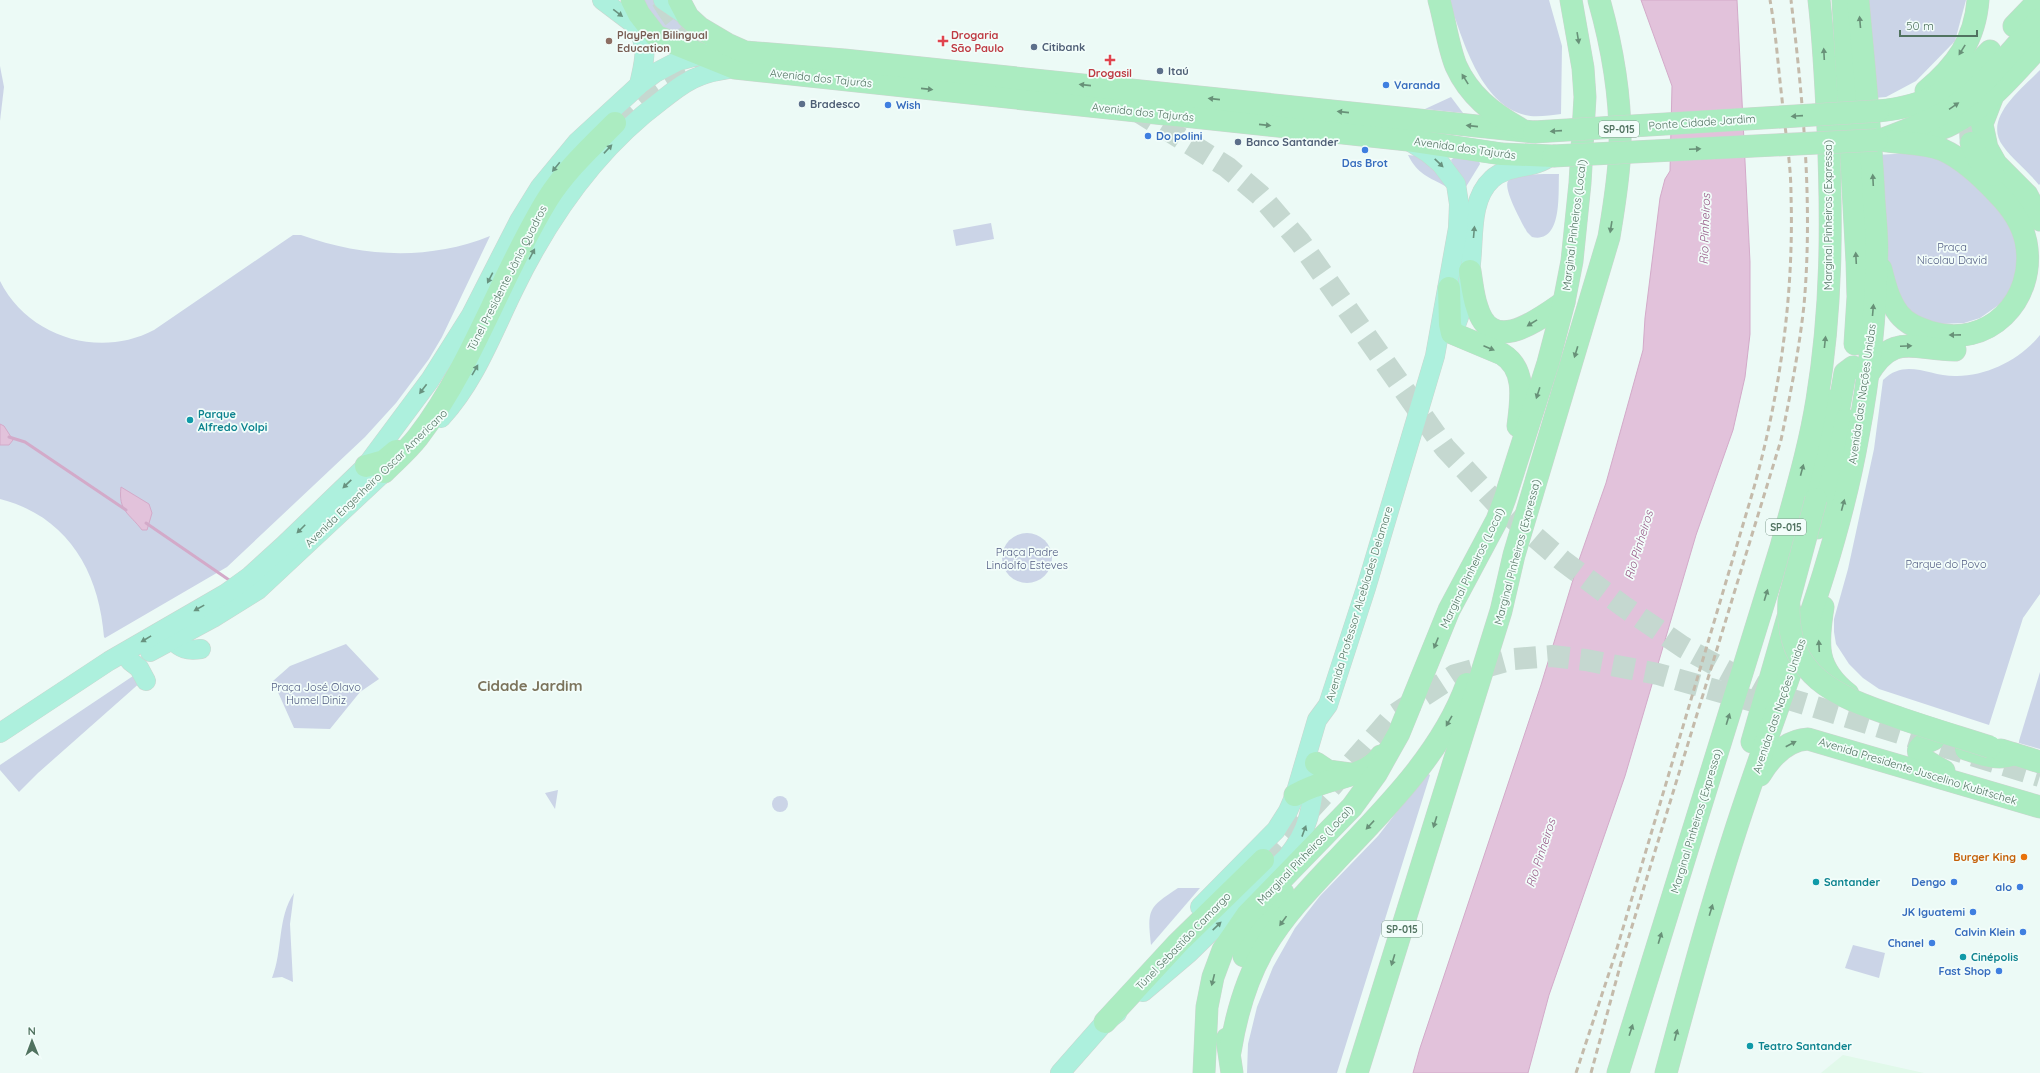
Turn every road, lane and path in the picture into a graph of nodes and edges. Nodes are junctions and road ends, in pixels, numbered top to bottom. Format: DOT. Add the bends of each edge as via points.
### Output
graph roads {
  1 [pos="602,0"];
  2 [pos="632,0"];
  3 [pos="663,0"];
  4 [pos="1439,0"];
  5 [pos="1571,0"];
  6 [pos="1599,0"];
  7 [pos="1819,0"];
  8 [pos="1843,0"];
  9 [pos="1858,0"];
  10 [pos="1978,0"];
  11 [pos="2039,0"];
  12 [pos="2040,7"];
  13 [pos="684,9"];
  14 [pos="2040,19"];
  15 [pos="635,25"];
  16 [pos="2040,32"];
  17 [pos="656,36"];
  18 [pos="2040,46"];
  19 [pos="706,53"];
  20 [pos="740,60"];
  21 [pos="664,68"];
  22 [pos="1973,68"];
  23 [pos="639,85"];
  24 [pos="678,88"];
  25 [pos="1988,95"];
  26 [pos="1899,109"];
  27 [pos="615,123"];
  28 [pos="1529,131"];
  29 [pos="1408,140"];
  30 [pos="1879,140"];
  31 [pos="1971,143"];
  32 [pos="1552,156"];
  33 [pos="1830,194"];
  34 [pos="2040,220"];
  35 [pos="1877,246"];
  36 [pos="1470,271"];
  37 [pos="2040,286"];
  38 [pos="1449,288"];
  39 [pos="1564,302"];
  40 [pos="2024,314"];
  41 [pos="1452,333"];
  42 [pos="1435,356"];
  43 [pos="1860,372"];
  44 [pos="1515,466"];
  45 [pos="375,469"];
  46 [pos="1817,495"];
  47 [pos="1834,543"];
  48 [pos="1514,555"];
  49 [pos="179,619"];
  50 [pos="1785,626"];
  51 [pos="171,639"];
  52 [pos="201,649"];
  53 [pos="130,661"];
  54 [pos="146,681"];
  55 [pos="1328,705"];
  56 [pos="0,733"];
  57 [pos="1399,733"];
  58 [pos="1934,739"];
  59 [pos="0,747"];
  60 [pos="2014,754"];
  61 [pos="2040,762"];
  62 [pos="1316,764"];
  63 [pos="1355,774"];
  64 [pos="1973,787"];
  65 [pos="1304,791"];
  66 [pos="1748,794"];
  67 [pos="1352,807"];
  68 [pos="2040,807"];
  69 [pos="1688,850"];
  70 [pos="1262,860"];
  71 [pos="1724,865"];
  72 [pos="1105,1022"];
  73 [pos="1231,1062"];
  74 [pos="1619,1071"];
  75 [pos="1060,1073"];
  76 [pos="1204,1073"];
  77 [pos="1357,1073"];
  78 [pos="1666,1073"];
  1 -- 15 [label="main road, one-way"];
  2 -- 17 [label="highway"];
  3 -- 13 [label="main road"];
  28 -- 4 [label="highway, one-way" via="1497,116 1477,99 1456,66"];
  5 -- 39 [label="highway, Marginal Pinheiros (Local), one-way" via="1583,68 1585,97 1580,183 1572,261"];
  6 -- 48 [label="highway, Marginal Pinheiros (Expressa) / SP-015, one-way" via="1618,106 1620,147 1617,189 1609,237 1596,287"];
  33 -- 7 [label="highway, Marginal Pinheiros (Expressa) / SP-015, one-way"];
  43 -- 8 [label="highway, Avenida das Nações Unidas, one-way"];
  35 -- 9 [label="highway, Avenida das Nações Unidas, one-way"];
  10 -- 26 [label="highway, one-way" via="1972,34 1960,53 1927,91"];
  11 -- 22 [label="highway"];
  12 -- 22 [label="highway" via="1991,57"];
  13 -- 20 [label="highway"];
  30 -- 14 [label="highway, one-way" via="1929,120 1956,104 1975,88"];
  15 -- 17 [label="main road"];
  15 -- 23 [label="main road" via="645,48"];
  16 -- 25 [label="highway"];
  17 -- 19 [label="highway"];
  18 -- 25 [label="highway"];
  19 -- 20 [label="highway"];
  19 -- 21 [label="main road, Avenida Engenheiro Oscar Americano"];
  20 -- 24 [label="main road, Avenida Engenheiro Oscar Americano" via="692,79"];
  28 -- 20 [label="highway, Avenida dos Tajurás, one-way" via="844,60"];
  20 -- 29 [label="highway, Avenida dos Tajurás, one-way"];
  21 -- 23 [label="main road, Avenida Engenheiro Oscar Americano"];
  21 -- 24 [label="main road" via="678,74"];
  22 -- 26 [label="highway, Ponte Cidade Jardim" via="1952,87 1934,98"];
  23 -- 45 [label="main road, Avenida Engenheiro Oscar Americano, one-way" via="577,142 540,187 519,221 470,315"];
  45 -- 24 [label="main road, Avenida Engenheiro Oscar Americano, one-way" via="428,432 463,390 545,231 577,184 644,113"];
  25 -- 30 [label="highway" via="1972,114 1940,129"];
  25 -- 34 [label="highway" via="1982,124 1986,148 1996,164 2027,195"];
  26 -- 28 [label="highway, Ponte Cidade Jardim, one-way, bridge"];
  27 -- 45 [label="highway, Túnel Presidente Jânio Quadros" via="590,148 548,199 525,238 485,325 441,404"];
  29 -- 32 [label="highway, Avenida dos Tajurás" via="1502,154"];
  29 -- 38 [label="main road, Avenida Professor Alcebíades Delamare, one-way" via="1441,164 1451,176 1458,193 1458,228"];
  32 -- 30 [label="highway, one-way, bridge"];
  30 -- 35 [label="highway, one-way" via="1920,144 1951,154 2005,201 2017,217 2026,242 2026,274 2023,289 2005,314 1991,326 1959,336 1939,335 1918,329 1899,314 1891,300"];
  31 -- 40 [label="highway" via="1980,160 2025,209 2034,231 2036,278"];
  36 -- 32 [label="main road, one-way" via="1478,202 1484,188 1498,174 1544,162"];
  33 -- 46 [label="highway" via="1840,221 1842,300 1839,350"];
  69 -- 33 [label="highway, Marginal Pinheiros (Expressa) / SP-015, one-way" via="1781,547 1808,446 1825,344 1831,268"];
  43 -- 35 [label="highway, Avenida das Nações Unidas, one-way"];
  39 -- 36 [label="highway, one-way" via="1524,328 1513,332 1496,331 1489,326 1477,309"];
  36 -- 41 [label="main road" via="1458,321"];
  37 -- 40 [label="highway"];
  38 -- 41 [label="highway"];
  38 -- 42 [label="main road, Avenida Professor Alcebíades Delamare"];
  39 -- 44 [label="highway, Marginal Pinheiros (Local), one-way" via="1548,363"];
  43 -- 40 [label="highway, one-way" via="1888,350 1896,347 1945,350 1983,345 1998,338"];
  41 -- 42 [label="main road"];
  41 -- 44 [label="highway, one-way" via="1502,354 1517,368 1520,376 1521,404"];
  42 -- 55 [label="main road, Avenida Professor Alcebíades Delamare" via="1366,588"];
  43 -- 46 [label="highway, Avenida das Nações Unidas" via="1845,373 1835,426"];
  47 -- 43 [label="highway, Avenida das Nações Unidas, one-way" via="1859,434"];
  43 -- 50 [label="highway, Avenida das Nações Unidas" via="1837,463"];
  44 -- 57 [label="highway, Marginal Pinheiros (Local), one-way" via="1497,520 1449,610"];
  45 -- 49 [label="main road, Avenida Engenheiro Oscar Americano, one-way" via="250,576 225,594"];
  45 -- 51 [label="main road, Avenida Engenheiro Oscar Americano" via="258,590 213,618"];
  46 -- 60 [label="highway, bridge" via="1789,600 1791,632 1804,664 1814,677 1832,691 1854,702"];
  58 -- 47 [label="highway, one-way" via="1888,718 1856,699 1833,681 1824,667 1819,633"];
  47 -- 66 [label="highway, Avenida das Nações Unidas"];
  48 -- 73 [label="highway, one-way" via="1465,690 1450,720 1416,771 1380,814 1316,881 1284,919 1265,947 1250,976 1240,1004"];
  48 -- 77 [label="highway, Marginal Pinheiros (Expressa) / SP-015, one-way" via="1501,611"];
  49 -- 51 [label="main road"];
  49 -- 56 [label="main road, Avenida Engenheiro Oscar Americano, one-way" via="109,661"];
  50 -- 69 [label="highway" via="1771,650 1726,764"];
  50 -- 71 [label="highway, Avenida das Nações Unidas" via="1734,804"];
  51 -- 52 [label="main road" via="185,650"];
  51 -- 53 [label="main road, Avenida Engenheiro Oscar Americano"];
  53 -- 54 [label="main road" via="139,668"];
  53 -- 59 [label="main road, Avenida Engenheiro Oscar Americano"];
  55 -- 62 [label="main road" via="1328,723"];
  55 -- 65 [label="main road, Avenida Professor Alcebíades Delamare" via="1317,720"];
  57 -- 63 [label="highway" via="1378,759"];
  57 -- 67 [label="highway, Marginal Pinheiros (Local)" via="1376,774"];
  58 -- 60 [label="highway" via="1982,755 2000,757"];
  58 -- 64 [label="highway" via="1920,747 1921,758"];
  60 -- 61 [label="highway"];
  62 -- 63 [label="highway" via="1328,771"];
  62 -- 65 [label="main road"];
  63 -- 65 [label="highway"];
  66 -- 64 [label="highway, Avenida Presidente Juscelino Kubitschek, one-way" via="1779,752 1794,742 1808,739"];
  64 -- 68 [label="highway, Avenida Presidente Juscelino Kubitschek"];
  65 -- 72 [label="main road, Avenida Professor Alcebíades Delamare" via="1276,830 1179,929"];
  72 -- 65 [label="main road, one-way" via="1189,953 1287,857 1304,833"];
  66 -- 71 [label="highway, Avenida das Nações Unidas"];
  67 -- 73 [label="highway" via="1334,838 1279,898 1239,966 1226,1011 1226,1035"];
  67 -- 76 [label="highway, Marginal Pinheiros (Local), one-way" via="1247,915 1223,950 1213,977 1207,1007"];
  74 -- 69 [label="highway, Marginal Pinheiros (Expressa) / SP-015, one-way"];
  70 -- 72 [label="highway, Túnel Sebastião Camargo" via="1177,944"];
  78 -- 71 [label="highway, Avenida das Nações Unidas, one-way"];
  72 -- 75 [label="main road"];
}
